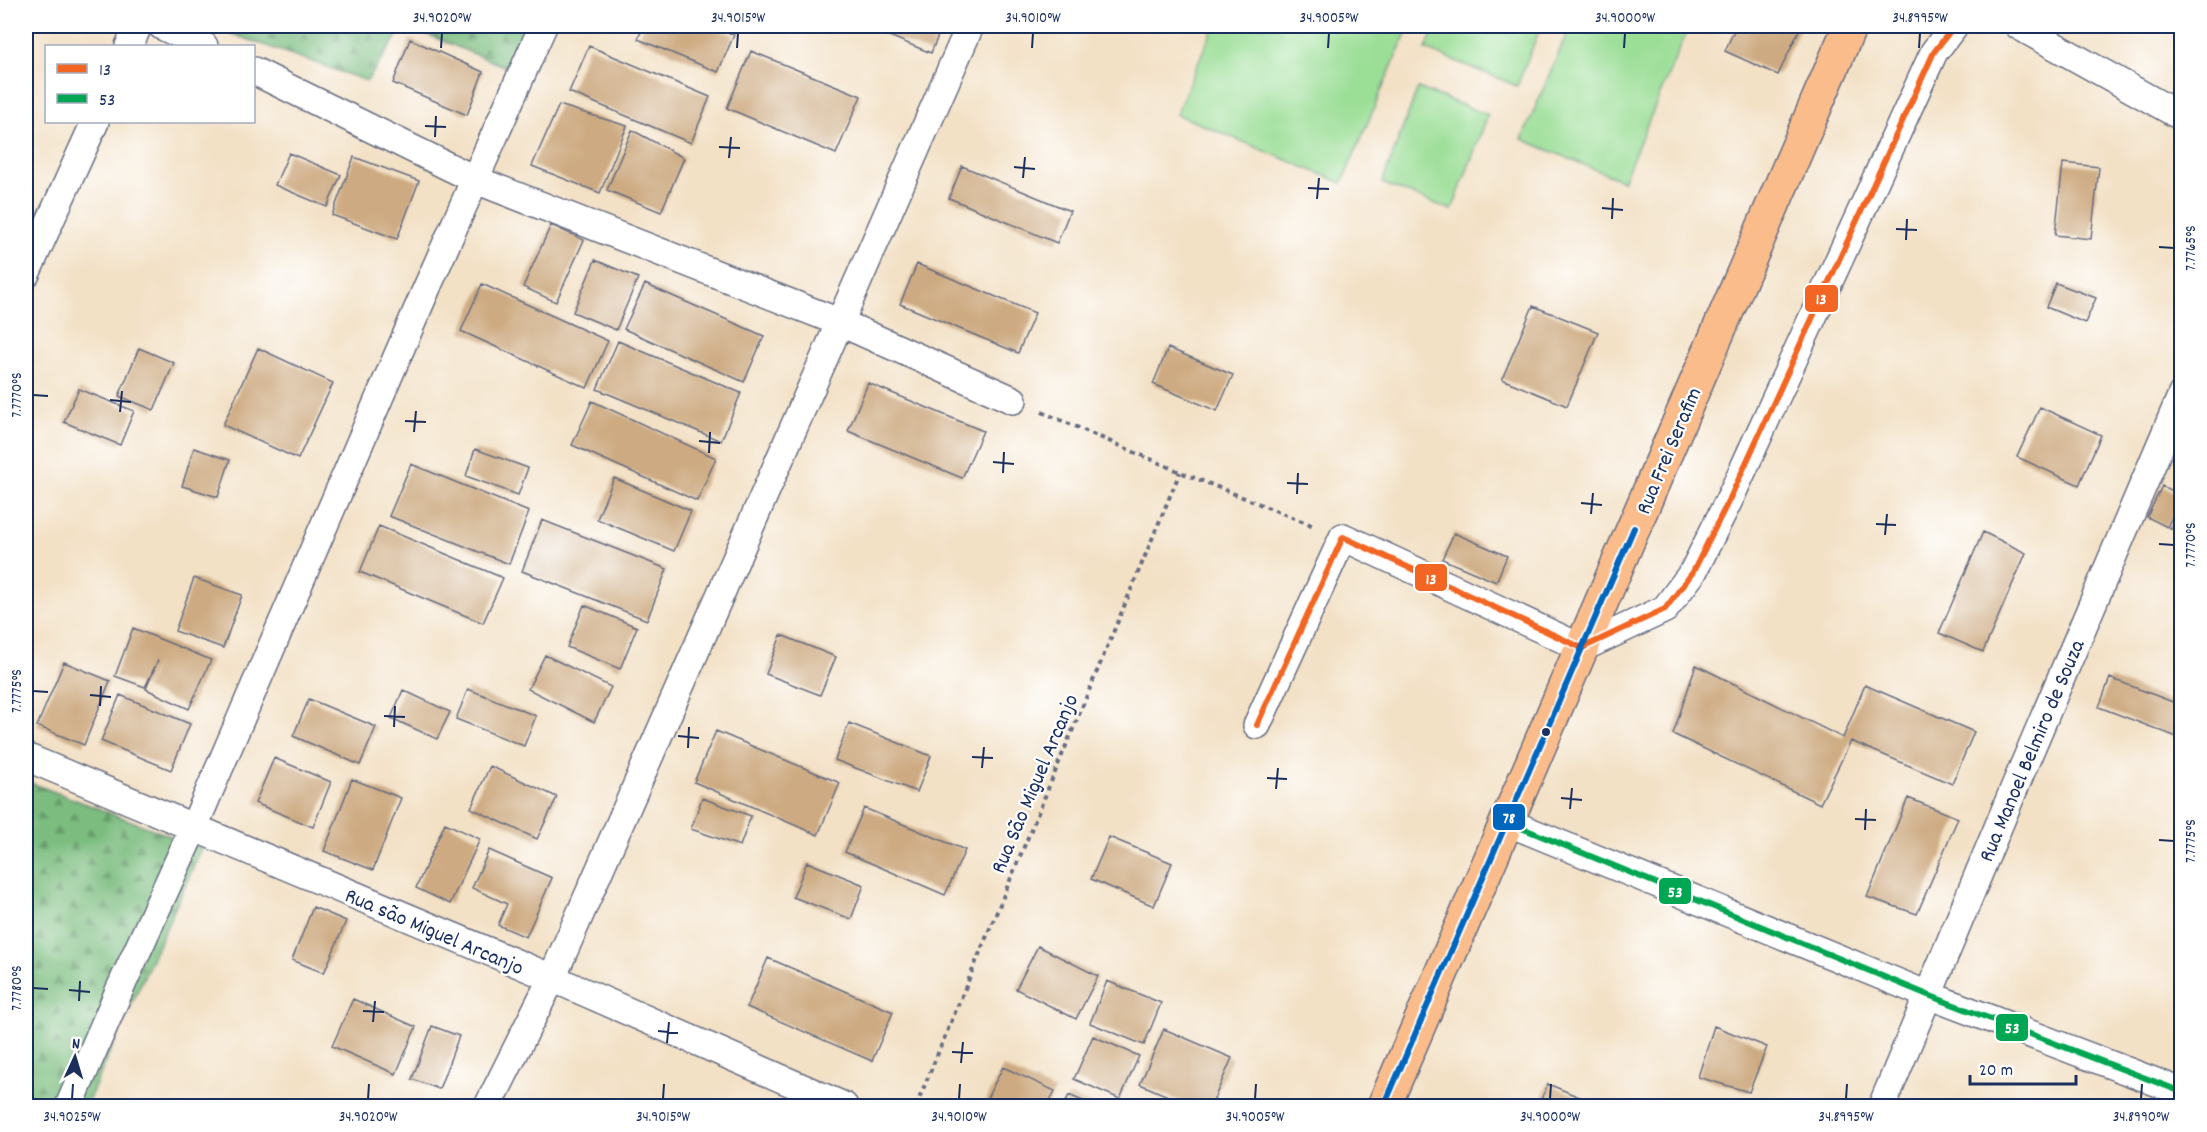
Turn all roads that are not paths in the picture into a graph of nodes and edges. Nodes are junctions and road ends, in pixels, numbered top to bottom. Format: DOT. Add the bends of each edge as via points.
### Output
graph roads {
  1 [pos="138,26"];
  2 [pos="162,26"];
  3 [pos="543,26"];
  4 [pos="970,26"];
  5 [pos="1850,26"];
  6 [pos="1954,26"];
  7 [pos="2019,26"];
  8 [pos="129,45"];
  9 [pos="202,45"];
  10 [pos="255,71"];
  11 [pos="2181,117"];
  12 [pos="95,123"];
  13 [pos="476,180"];
  14 [pos="26,274"];
  15 [pos="839,322"];
  16 [pos="2181,394"];
  17 [pos="1013,400"];
  18 [pos="1582,648"];
  19 [pos="1257,725"];
  20 [pos="26,757"];
  21 [pos="1508,822"];
  22 [pos="193,829"];
  23 [pos="552,978"];
  24 [pos="1928,994"];
  25 [pos="2181,1092"];
  26 [pos="69,1107"];
  27 [pos="488,1107"];
  28 [pos="844,1107"];
  29 [pos="1384,1107"];
  30 [pos="1882,1107"];
  1 -- 8 [label="street"];
  2 -- 9 [label="street"];
  3 -- 13 [label="street"];
  4 -- 15 [label="street"];
  5 -- 18 [label="main road, Rua Frei Serafim"];
  6 -- 18 [label="street" via="1934,52 1694,572 1665,609"];
  7 -- 11 [label="street"];
  10 -- 13 [label="street"];
  12 -- 14 [label="street"];
  13 -- 15 [label="street"];
  13 -- 22 [label="street"];
  15 -- 17 [label="street"];
  15 -- 23 [label="street"];
  16 -- 24 [label="street, Rua Manoel Belmiro de Souza"];
  18 -- 19 [label="street" via="1343,537"];
  18 -- 21 [label="main road, Rua Frei Serafim"];
  20 -- 22 [label="street, Rua são Miguel Arcanjo"];
  21 -- 24 [label="street"];
  21 -- 29 [label="main road, Rua Frei Serafim"];
  22 -- 23 [label="street, Rua são Miguel Arcanjo"];
  22 -- 26 [label="street"];
  23 -- 27 [label="street"];
  23 -- 28 [label="street, Rua são Miguel Arcanjo"];
  24 -- 25 [label="street"];
  24 -- 30 [label="street, Rua Manoel Belmiro de Souza"];
}
